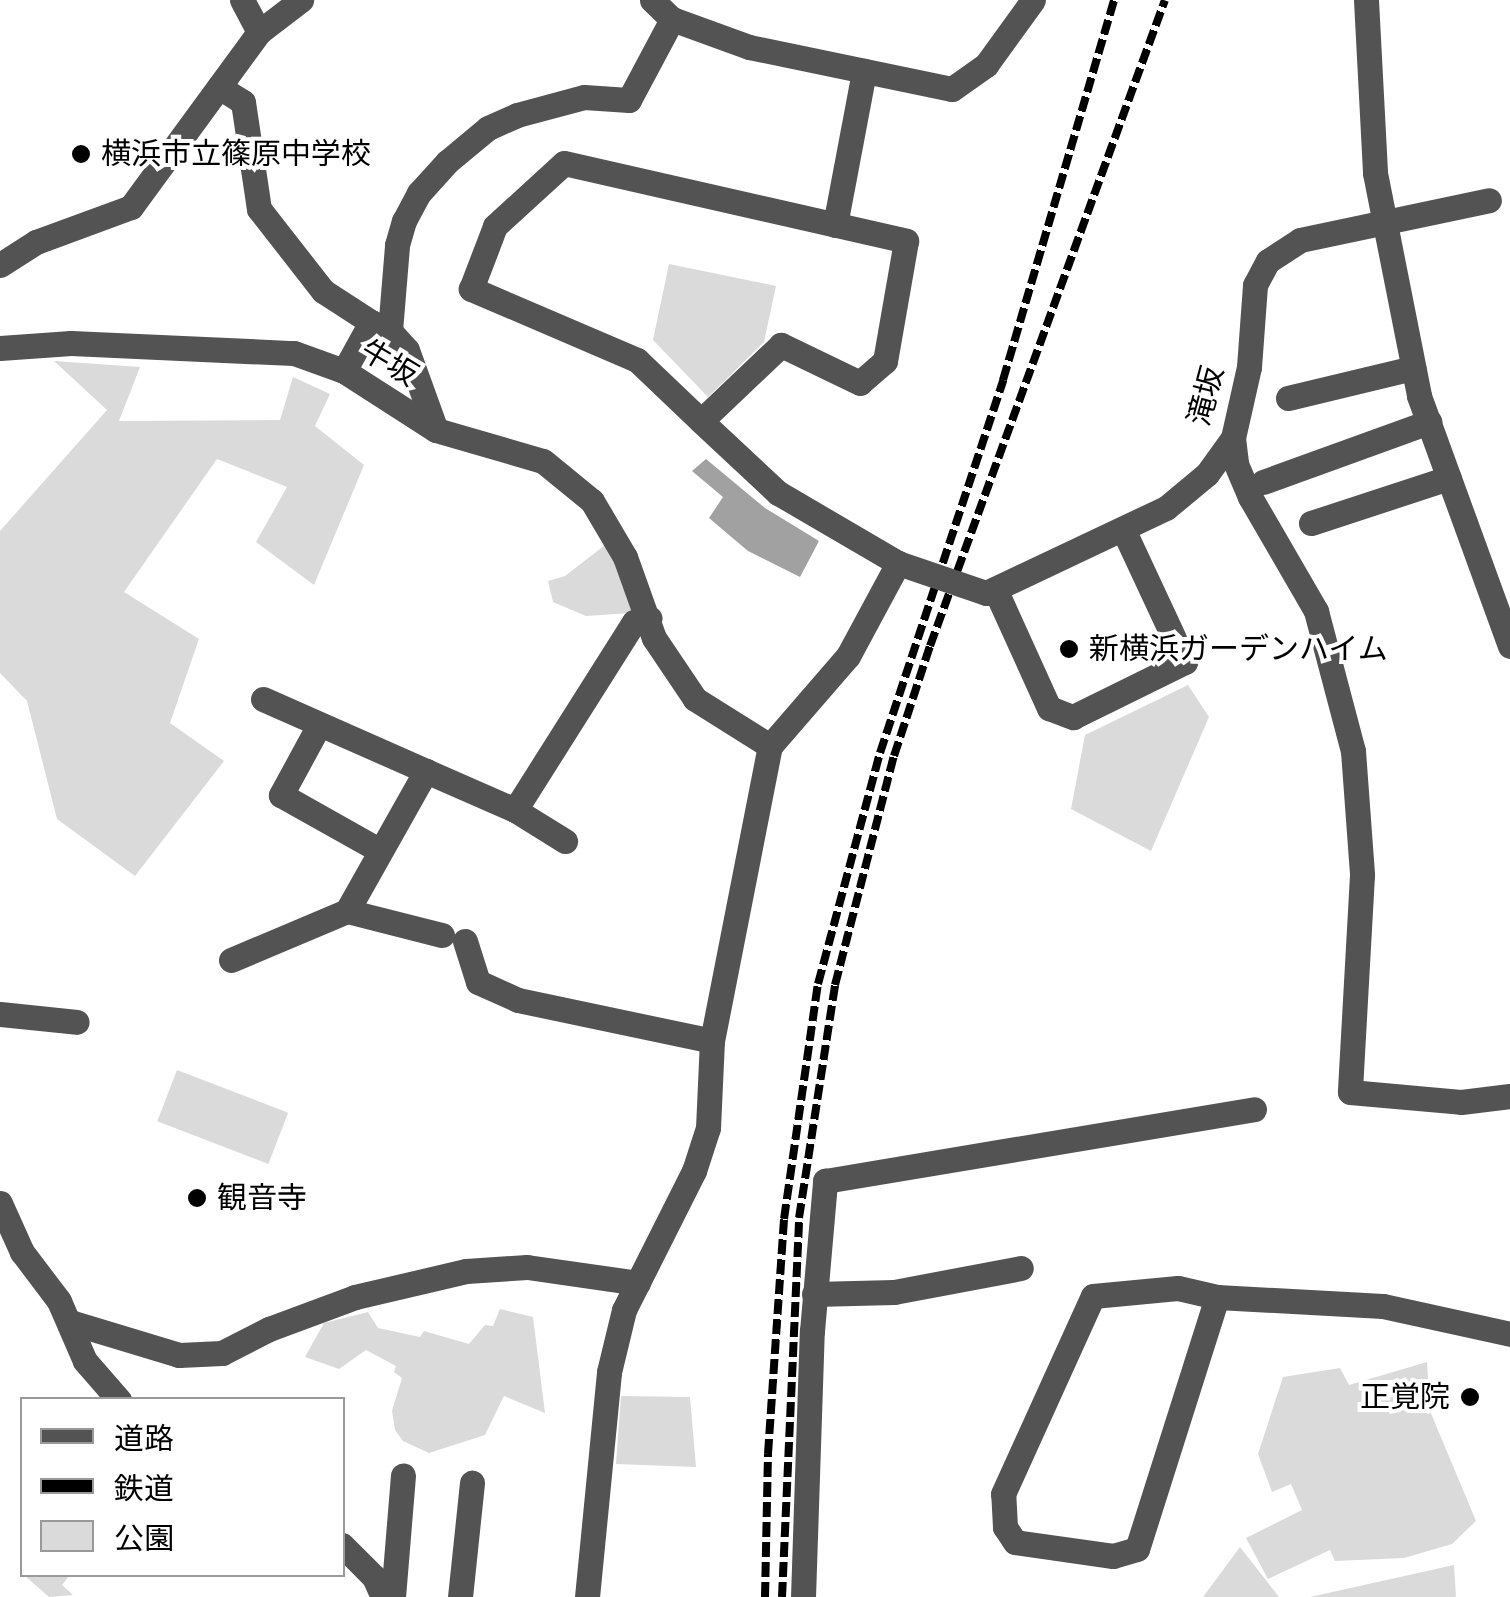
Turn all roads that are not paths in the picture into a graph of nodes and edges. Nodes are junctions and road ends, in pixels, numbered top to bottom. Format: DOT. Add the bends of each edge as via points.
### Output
graph roads {
  1 [pos="242,0"];
  2 [pos="301,0"];
  3 [pos="652,0"];
  4 [pos="1033,0"];
  5 [pos="1366,0"];
  6 [pos="672,19"];
  7 [pos="260,32"];
  8 [pos="864,71"];
  9 [pos="219,87"];
  10 [pos="1489,200"];
  11 [pos="1382,220"];
  12 [pos="835,225"];
  13 [pos="0,266"];
  14 [pos="380,326"];
  15 [pos="0,348"];
  16 [pos="1413,368"];
  17 [pos="344,371"];
  18 [pos="1288,398"];
  19 [pos="702,421"];
  20 [pos="1429,422"];
  21 [pos="436,430"];
  22 [pos="1232,438"];
  23 [pos="1449,478"];
  24 [pos="1263,482"];
  25 [pos="1311,523"];
  26 [pos="1123,528"];
  27 [pos="898,563"];
  28 [pos="990,591"];
  29 [pos="650,618"];
  30 [pos="1510,644"];
  31 [pos="262,699"];
  32 [pos="319,726"];
  33 [pos="770,746"];
  34 [pos="426,770"];
  35 [pos="515,810"];
  36 [pos="566,841"];
  37 [pos="379,850"];
  38 [pos="347,912"];
  39 [pos="231,960"];
  40 [pos="0,1014"];
  41 [pos="77,1022"];
  42 [pos="712,1041"];
  43 [pos="1510,1096"];
  44 [pos="1254,1108"];
  45 [pos="0,1204"];
  46 [pos="1020,1268"];
  47 [pos="638,1283"];
  48 [pos="814,1294"];
  49 [pos="1217,1297"];
  50 [pos="70,1322"];
  51 [pos="1510,1334"];
  52 [pos="116,1397"];
  53 [pos="403,1475"];
  54 [pos="444,1492"];
  55 [pos="345,1548"];
  56 [pos="383,1597"];
  57 [pos="393,1597"];
  58 [pos="460,1597"];
  59 [pos="587,1597"];
  60 [pos="804,1597"];
  1 -- 7 [label="street"];
  2 -- 7 [label="street"];
  3 -- 6 [label="street"];
  4 -- 8 [label="street" via="986,65 952,89"];
  5 -- 11 [label="street"];
  6 -- 8 [label="street" via="748,47"];
  6 -- 14 [label="street" via="629,100 584,98 517,115 488,128 428,182 404,221"];
  7 -- 9 [label="street"];
  8 -- 12 [label="street"];
  9 -- 13 [label="street" via="131,207 36,242"];
  9 -- 14 [label="street" via="242,102 259,209 323,291"];
  10 -- 11 [label="street, 滝坂"];
  11 -- 16 [label="street"];
  11 -- 22 [label="street, 滝坂" via="1300,240 1268,260 1255,285 1249,367"];
  12 -- 19 [label="street" via="906,241 885,362 860,384 781,345"];
  12 -- 19 [label="street" via="564,163 495,226 471,289 637,360"];
  14 -- 17 [label="street"];
  14 -- 21 [label="street" via="407,350"];
  15 -- 17 [label="street, 牛坂" via="223,347 294,353"];
  16 -- 18 [label="street"];
  16 -- 20 [label="street"];
  17 -- 21 [label="street, 牛坂"];
  19 -- 27 [label="street" via="778,493"];
  20 -- 23 [label="street"];
  20 -- 24 [label="street"];
  21 -- 29 [label="street, 牛坂" via="543,460 592,502"];
  22 -- 26 [label="street, 滝坂" via="1207,474 1166,508"];
  22 -- 43 [label="street" via="1250,497 1316,611 1353,752 1362,874 1350,1092 1461,1102"];
  23 -- 25 [label="street"];
  23 -- 30 [label="street"];
  26 -- 28 [label="street, 滝坂"];
  26 -- 28 [label="street" via="1185,662 1073,717 1049,708"];
  27 -- 28 [label="street, bridge"];
  27 -- 33 [label="street" via="848,656"];
  29 -- 33 [label="street, 牛坂" via="654,638 695,700"];
  29 -- 35 [label="street" via="634,622"];
  31 -- 32 [label="street"];
  32 -- 34 [label="street"];
  32 -- 37 [label="street" via="280,795"];
  33 -- 42 [label="street"];
  34 -- 35 [label="street"];
  34 -- 37 [label="street"];
  35 -- 36 [label="street"];
  37 -- 38 [label="street"];
  38 -- 39 [label="street"];
  38 -- 42 [label="street" via="453,938 478,982 518,1000"];
  40 -- 41 [label="street"];
  42 -- 47 [label="street" via="708,1128"];
  44 -- 48 [label="street" via="825,1181"];
  45 -- 50 [label="street" via="22,1252"];
  46 -- 48 [label="street" via="894,1292"];
  47 -- 50 [label="street" via="528,1267 466,1271 356,1297 222,1352 179,1355"];
  47 -- 59 [label="street" via="624,1310 610,1372"];
  48 -- 60 [label="street"];
  49 -- 49 [label="street" via="1137,1549 1113,1556 1015,1542 1005,1526 1003,1494 1093,1296 1178,1288"];
  49 -- 51 [label="street" via="1383,1306"];
  50 -- 52 [label="street" via="84,1361"];
  53 -- 57 [label="street"];
  54 -- 58 [label="street" via="472,1489"];
  55 -- 56 [label="street" via="374,1577"];
}
